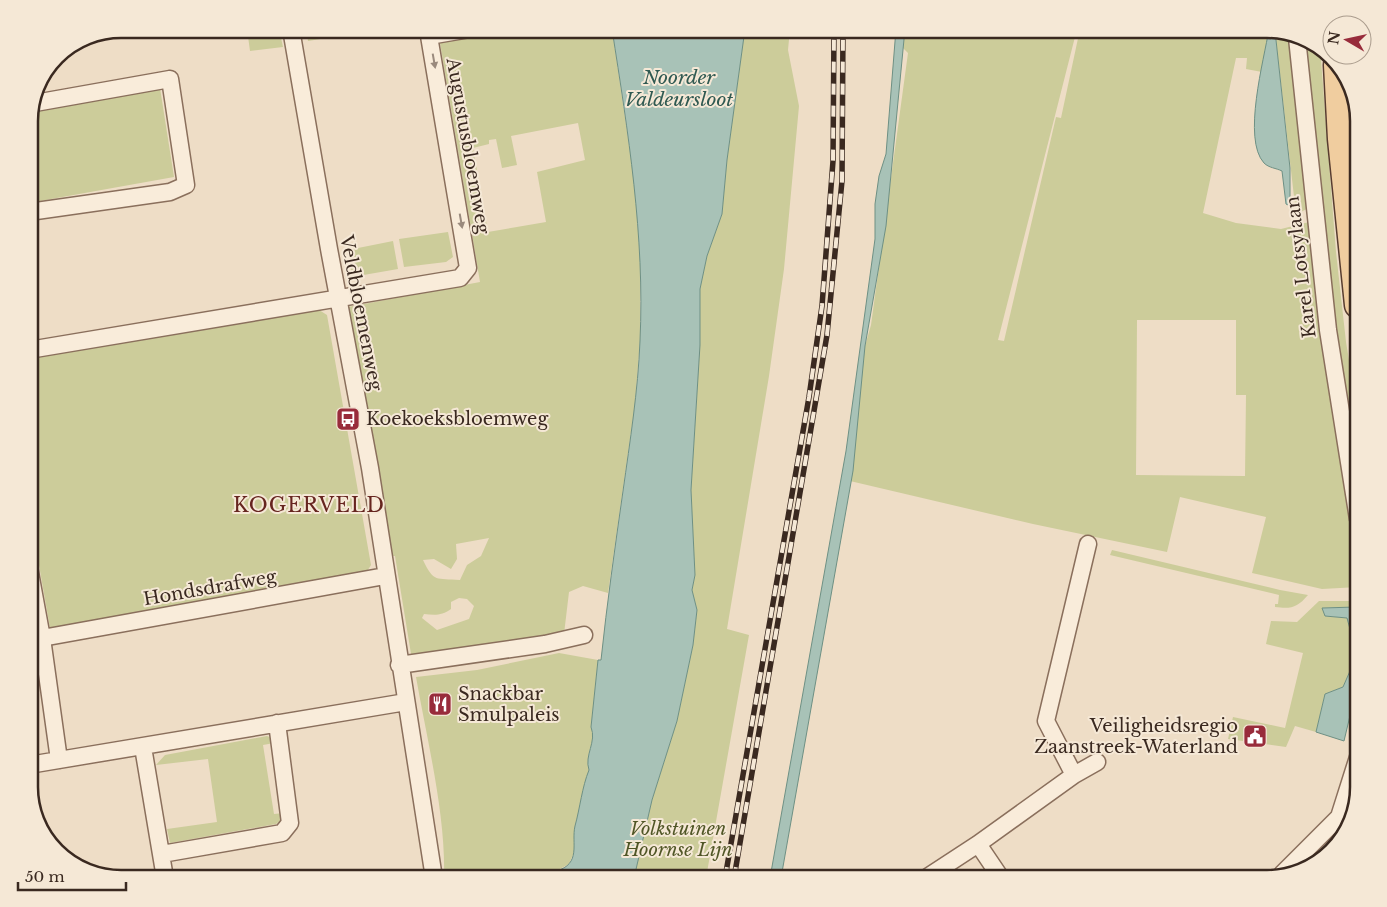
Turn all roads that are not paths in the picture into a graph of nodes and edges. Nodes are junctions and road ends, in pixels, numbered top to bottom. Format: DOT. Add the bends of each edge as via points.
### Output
graph roads {
  1 [pos="293,38"];
  2 [pos="429,38"];
  3 [pos="1298,44"];
  4 [pos="1338,79"];
  5 [pos="40,101"];
  6 [pos="38,211"];
  7 [pos="1350,227"];
  8 [pos="339,298"];
  9 [pos="38,348"];
  10 [pos="1350,469"];
  11 [pos="1088,544"];
  12 [pos="385,576"];
  13 [pos="38,616"];
  14 [pos="584,635"];
  15 [pos="42,638"];
  16 [pos="399,665"];
  17 [pos="406,702"];
  18 [pos="277,723"];
  19 [pos="143,747"];
  20 [pos="59,760"];
  21 [pos="1097,762"];
  22 [pos="38,764"];
  23 [pos="1074,775"];
  24 [pos="1350,782"];
  25 [pos="978,844"];
  26 [pos="162,854"];
  27 [pos="1290,866"];
  28 [pos="164,869"];
  29 [pos="433,869"];
  30 [pos="940,869"];
  31 [pos="995,869"];
  1 -- 8 [label="street, Veldbloemenweg"];
  2 -- 8 [label="street, Augustusbloemweg, one-way" via="468,268 460,278"];
  3 -- 10 [label="street, Karel Lotsylaan" via="1314,217"];
  4 -- 7 [label="main road"];
  5 -- 6 [label="street" via="170,79 186,185 170,192"];
  8 -- 9 [label="street"];
  8 -- 12 [label="street, Veldbloemenweg" via="370,468"];
  11 -- 23 [label="street" via="1046,721"];
  12 -- 15 [label="street, Hondsdrafweg"];
  12 -- 16 [label="street, Veldbloemenweg"];
  13 -- 15 [label="street"];
  14 -- 16 [label="street" via="546,644"];
  15 -- 20 [label="street"];
  16 -- 17 [label="street, Veldbloemenweg"];
  17 -- 18 [label="street"];
  17 -- 29 [label="street, Veldbloemenweg"];
  18 -- 19 [label="street"];
  18 -- 26 [label="street" via="290,823 282,833"];
  19 -- 20 [label="street"];
  19 -- 26 [label="street"];
  20 -- 22 [label="street"];
  21 -- 23 [label="street"];
  23 -- 25 [label="street"];
  24 -- 27 [label="street" via="1339,817"];
  25 -- 30 [label="street"];
  25 -- 31 [label="street"];
  26 -- 28 [label="street"];
}
